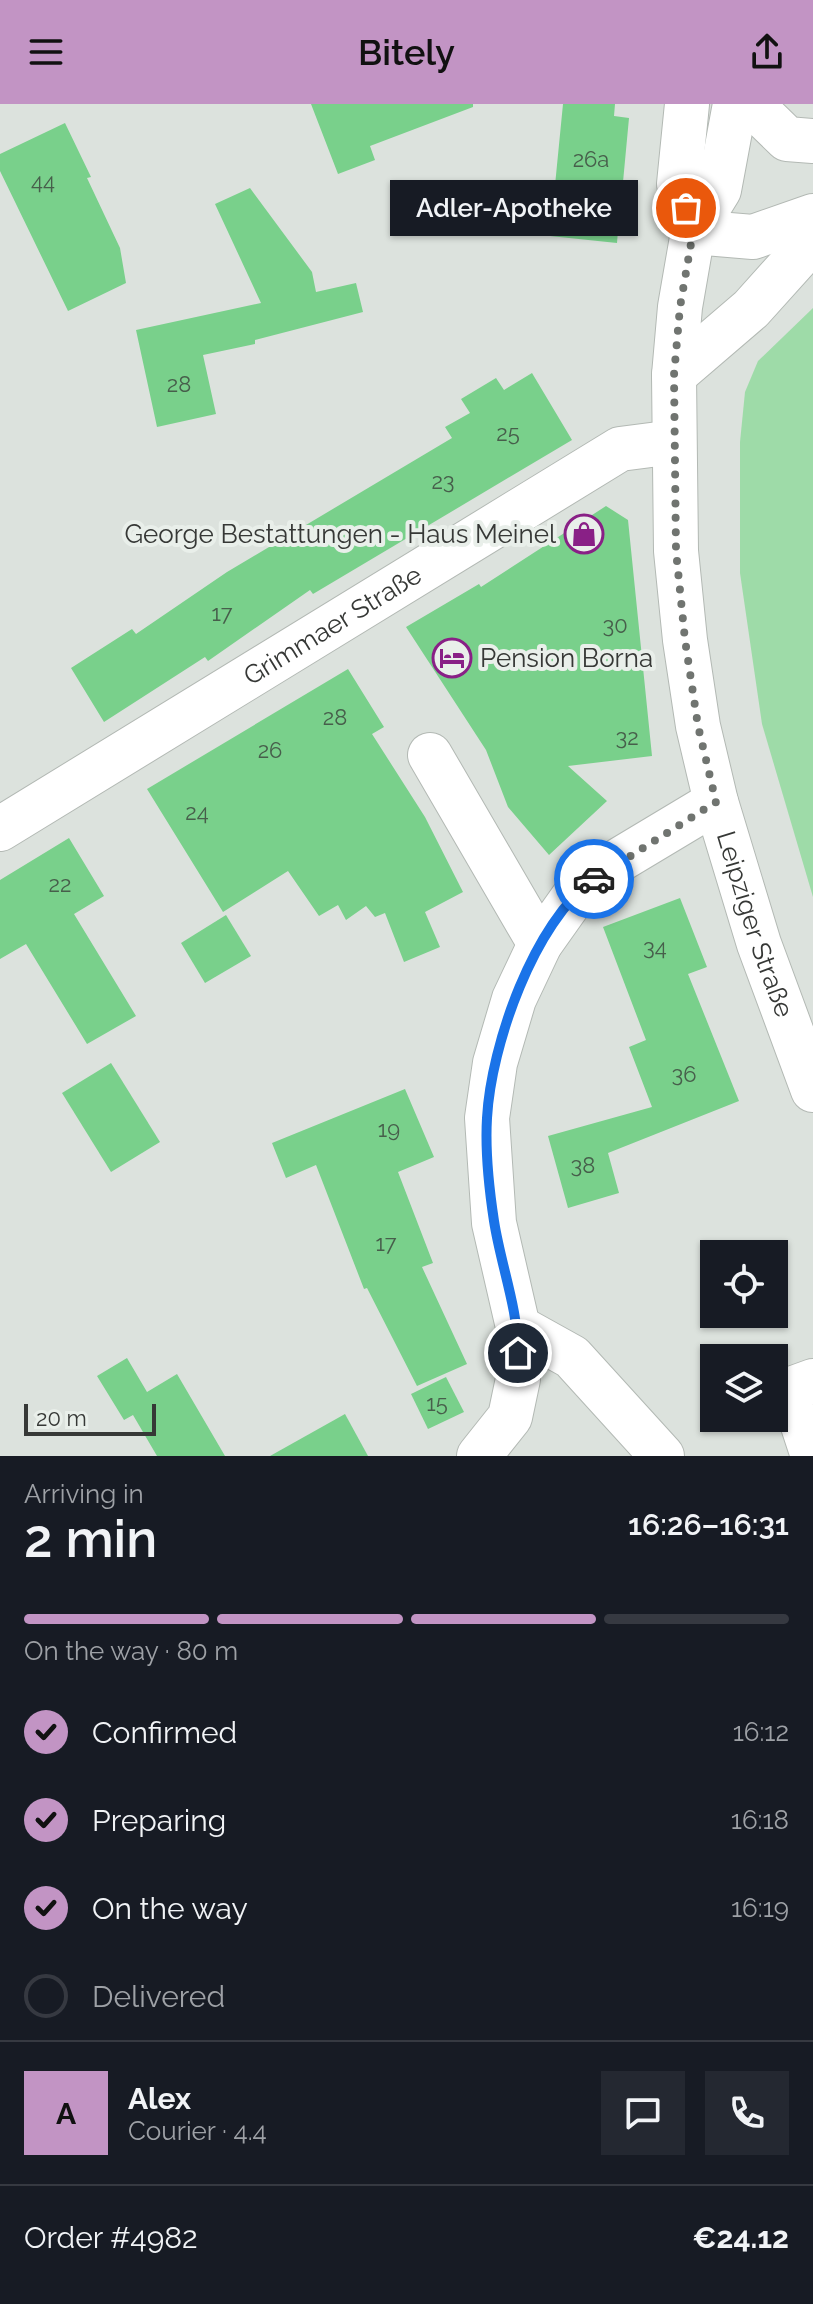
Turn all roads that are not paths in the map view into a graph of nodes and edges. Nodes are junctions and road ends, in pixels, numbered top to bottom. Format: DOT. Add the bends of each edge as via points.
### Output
graph roads {
  1 [pos="687,104"];
  2 [pos="735,104"];
  3 [pos="751,104"];
  4 [pos="813,141"];
  5 [pos="813,216"];
  6 [pos="693,232"];
  7 [pos="813,240"];
  8 [pos="674,375"];
  9 [pos="674,442"];
  10 [pos="430,755"];
  11 [pos="716,802"];
  12 [pos="0,829"];
  13 [pos="540,944"];
  14 [pos="813,1090"];
  15 [pos="518,1327"];
  16 [pos="813,1381"];
  17 [pos="479,1456"];
  18 [pos="662,1456"];
  19 [pos="813,1456"];
  1 -- 6 [label="street, Leipziger Straße" via="679,184"];
  2 -- 6 [label="street, Leipziger Straße" via="719,190"];
  3 -- 4 [label="street" via="787,139"];
  5 -- 6 [label="street" via="753,237"];
  6 -- 8 [label="street, Leipziger Straße"];
  7 -- 8 [label="street" via="751,309"];
  8 -- 9 [label="street, Leipziger Straße"];
  9 -- 11 [label="street, Leipziger Straße" via="676,551 685,640"];
  9 -- 12 [label="street, Grimmaer Straße" via="620,449"];
  10 -- 13 [label="street"];
  11 -- 13 [label="street" via="579,889"];
  11 -- 14 [label="street, Leipziger Straße" via="759,944"];
  13 -- 15 [label="street" via="514,999 495,1063 487,1118 494,1223"];
  15 -- 17 [label="street" via="518,1379 510,1417"];
  15 -- 18 [label="street" via="572,1357"];
  16 -- 19 [label="street" via="791,1389"];
}
